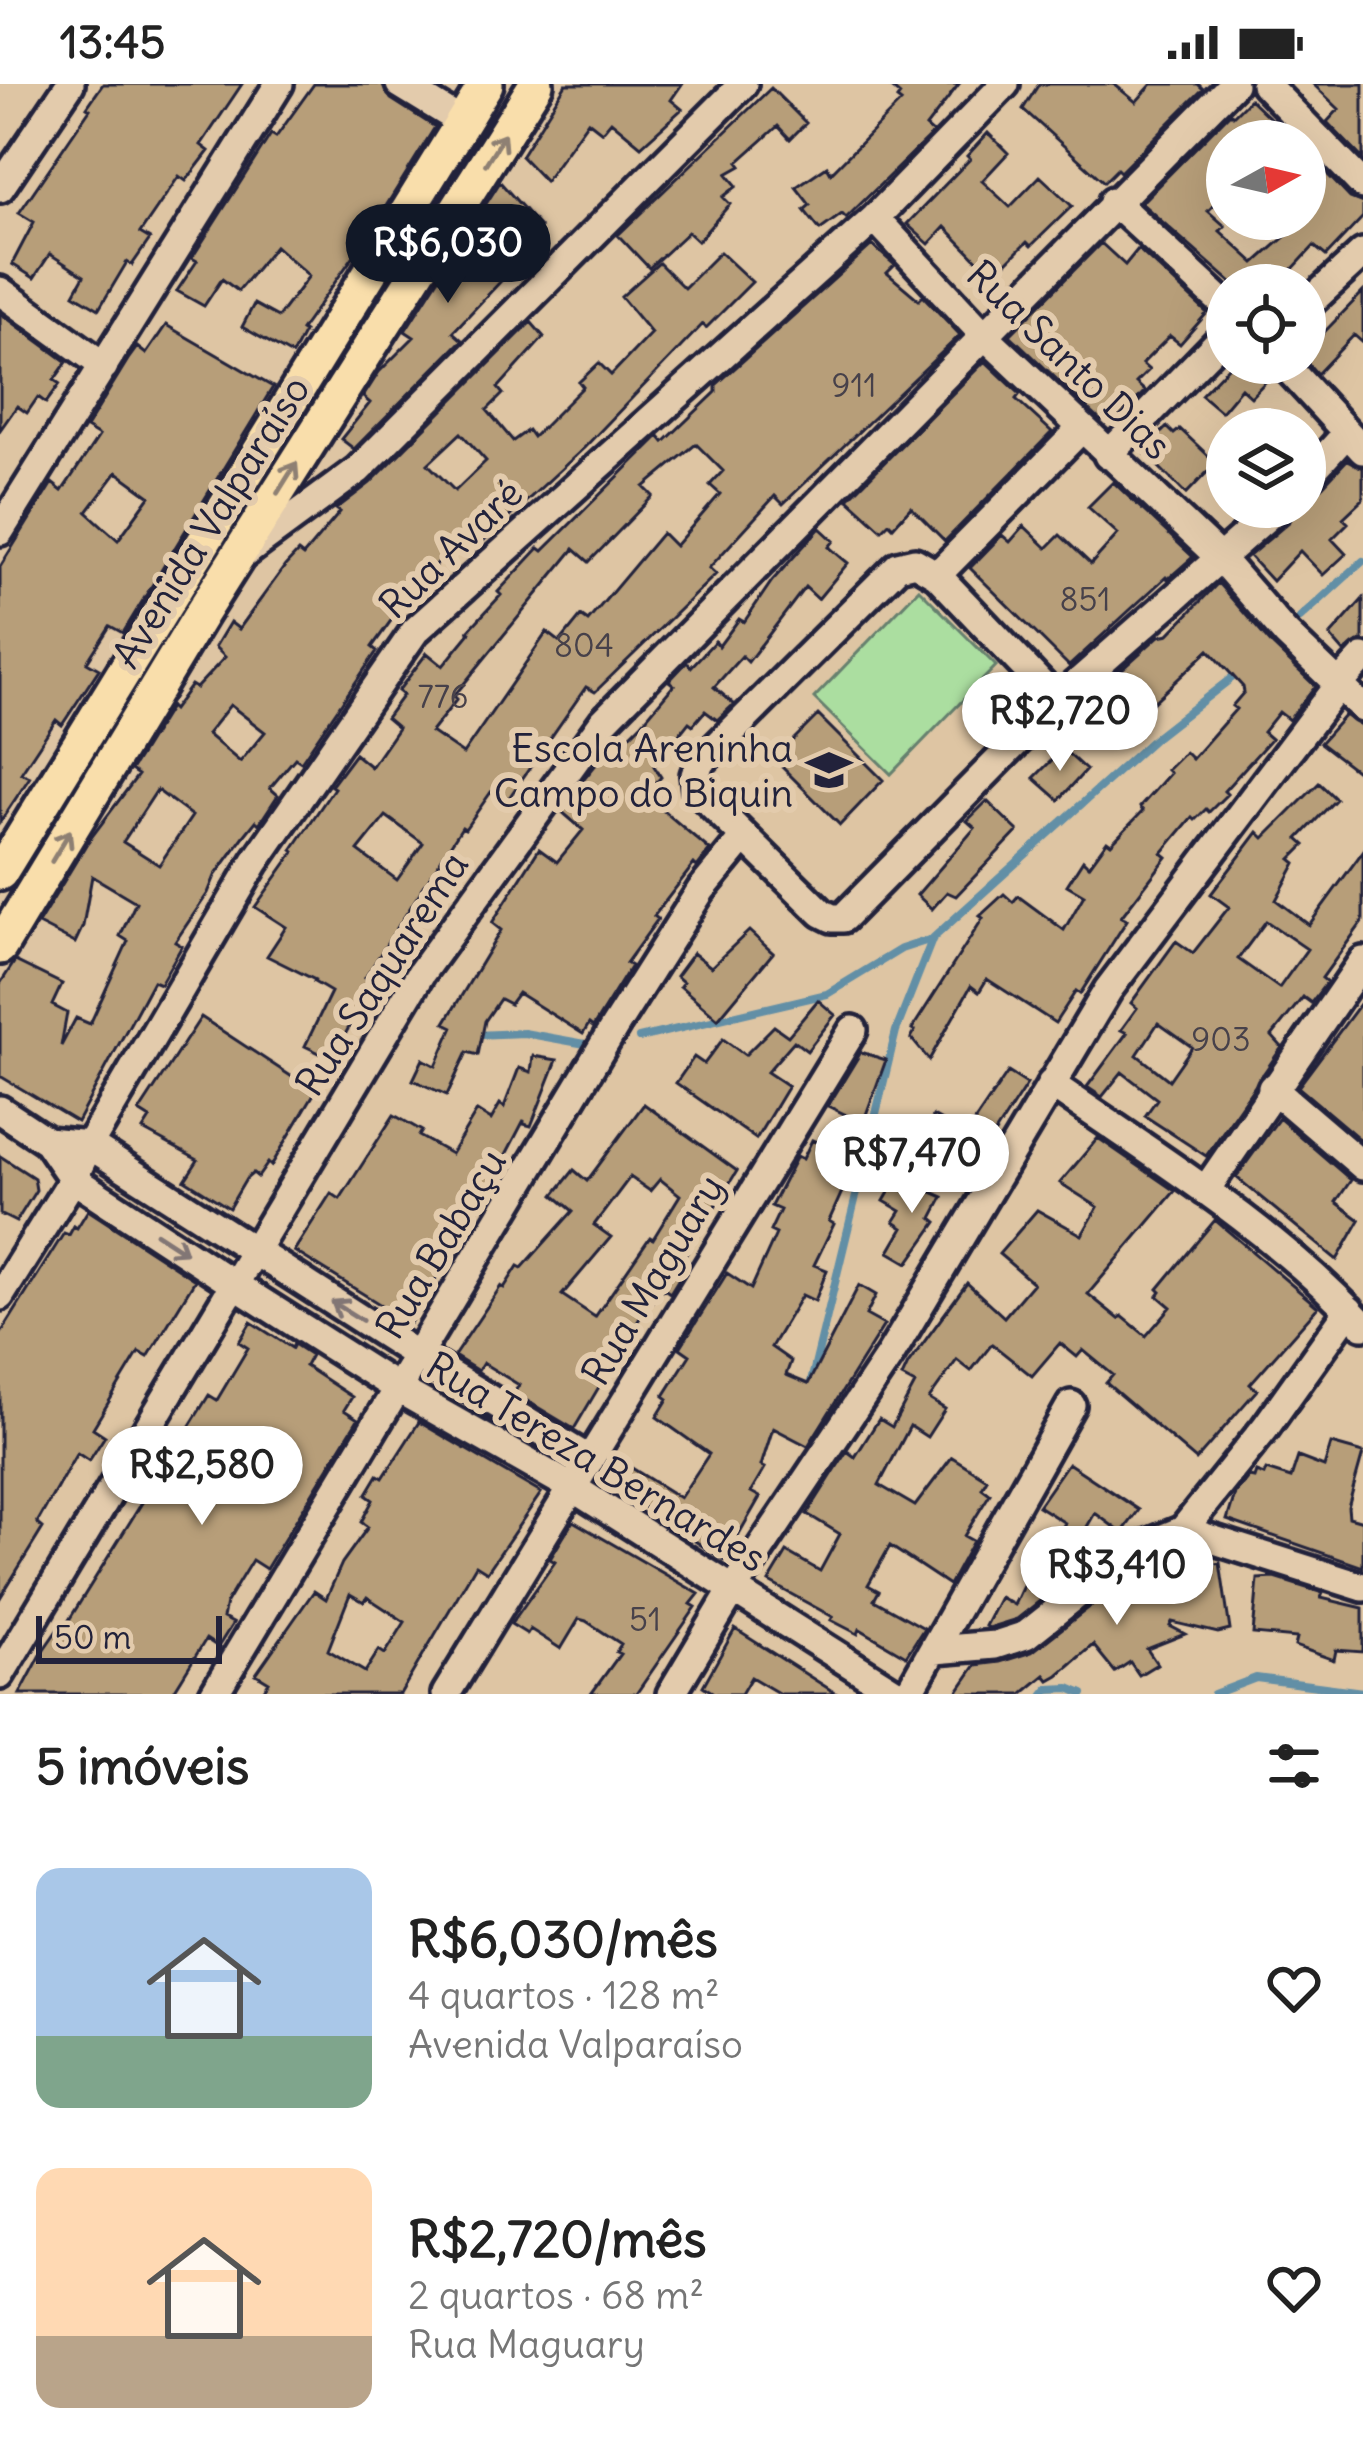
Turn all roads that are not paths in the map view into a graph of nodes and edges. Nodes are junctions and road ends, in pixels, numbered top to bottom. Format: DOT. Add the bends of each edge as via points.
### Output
graph roads {
  1 [pos="70,84"];
  2 [pos="279,84"];
  3 [pos="400,84"];
  4 [pos="486,84"];
  5 [pos="536,84"];
  6 [pos="742,84"];
  7 [pos="1004,84"];
  8 [pos="1233,84"];
  9 [pos="1265,84"];
  10 [pos="462,122"];
  11 [pos="1363,184"];
  12 [pos="0,188"];
  13 [pos="1113,202"];
  14 [pos="875,218"];
  15 [pos="1363,254"];
  16 [pos="1206,288"];
  17 [pos="1326,288"];
  18 [pos="0,292"];
  19 [pos="983,334"];
  20 [pos="1206,355"];
  21 [pos="104,367"];
  22 [pos="1302,384"];
  23 [pos="1081,429"];
  24 [pos="1355,441"];
  25 [pos="1108,455"];
  26 [pos="1326,462"];
  27 [pos="1254,528"];
  28 [pos="0,531"];
  29 [pos="1220,558"];
  30 [pos="236,560"];
  31 [pos="937,575"];
  32 [pos="1363,658"];
  33 [pos="1339,684"];
  34 [pos="1057,701"];
  35 [pos="1363,708"];
  36 [pos="743,839"];
  37 [pos="0,873"];
  38 [pos="0,946"];
  39 [pos="1360,971"];
  40 [pos="853,1030"];
  41 [pos="1052,1084"];
  42 [pos="1272,1088"];
  43 [pos="0,1110"];
  44 [pos="47,1141"];
  45 [pos="88,1145"];
  46 [pos="1363,1166"];
  47 [pos="73,1179"];
  48 [pos="1205,1191"];
  49 [pos="254,1252"];
  50 [pos="235,1285"];
  51 [pos="0,1296"];
  52 [pos="1356,1317"];
  53 [pos="420,1357"];
  54 [pos="400,1390"];
  55 [pos="1070,1405"];
  56 [pos="590,1460"];
  57 [pos="573,1487"];
  58 [pos="1183,1530"];
  59 [pos="1363,1587"];
  60 [pos="733,1590"];
  61 [pos="935,1650"];
  62 [pos="0,1675"];
  63 [pos="214,1694"];
  64 [pos="446,1694"];
  65 [pos="671,1694"];
  66 [pos="898,1694"];
  67 [pos="908,1694"];
  1 -- 12 [label="street"];
  2 -- 21 [label="street"];
  3 -- 10 [label="street"];
  4 -- 10 [label="main road, Avenida Valparaíso"];
  30 -- 5 [label="main road, Avenida Valparaíso, one-way"];
  6 -- 30 [label="street" via="358,470"];
  7 -- 14 [label="street, Rua Avaré"];
  8 -- 13 [label="street, Rua Saquarema"];
  9 -- 11 [label="street"];
  10 -- 37 [label="main road, Avenida Valparaíso"];
  13 -- 16 [label="street"];
  13 -- 19 [label="street, Rua Saquarema"];
  14 -- 19 [label="street, Rua Santo Dias"];
  14 -- 45 [label="street, Rua Avaré" via="415,631 255,862"];
  15 -- 17 [label="street"];
  18 -- 21 [label="street"];
  19 -- 23 [label="street, Rua Santo Dias"];
  19 -- 49 [label="street, Rua Saquarema" via="603,722 421,973"];
  20 -- 25 [label="street"];
  21 -- 28 [label="street"];
  22 -- 24 [label="street"];
  23 -- 25 [label="street, Rua Santo Dias"];
  23 -- 31 [label="street"];
  24 -- 26 [label="street"];
  25 -- 29 [label="street, Rua Santo Dias"];
  27 -- 29 [label="street"];
  29 -- 33 [label="street, Rua Santo Dias"];
  29 -- 34 [label="street"];
  38 -- 30 [label="main road, Avenida Valparaíso, one-way"];
  31 -- 34 [label="street"];
  31 -- 36 [label="street" via="915,562 898,566 700,764 697,790"];
  32 -- 33 [label="street"];
  33 -- 35 [label="street, Rua Santo Dias"];
  33 -- 41 [label="street" via="1108,990"];
  34 -- 36 [label="street" via="843,918 832,918"];
  36 -- 53 [label="street, Rua Babaçu" via="627,1006"];
  39 -- 42 [label="street"];
  40 -- 56 [label="street, Rua Maguary"];
  41 -- 48 [label="street"];
  41 -- 60 [label="street" via="890,1355"];
  42 -- 46 [label="street"];
  42 -- 48 [label="street"];
  43 -- 44 [label="street, Rua Tereza Bernardes"];
  44 -- 45 [label="street, Rua Tereza Bernardes"];
  44 -- 47 [label="street"];
  45 -- 47 [label="street, Rua Avaré"];
  45 -- 49 [label="street, Rua Tereza Bernardes"];
  47 -- 50 [label="street, Rua Tereza Bernardes, one-way"];
  47 -- 51 [label="street, Rua Avaré"];
  48 -- 52 [label="street"];
  49 -- 50 [label="street, Rua Saquarema"];
  53 -- 49 [label="street, Rua Tereza Bernardes, one-way"];
  50 -- 54 [label="street, Rua Tereza Bernardes"];
  50 -- 62 [label="street, Rua Saquarema"];
  52 -- 58 [label="street"];
  53 -- 54 [label="street, Rua Babaçu"];
  53 -- 56 [label="street, Rua Tereza Bernardes"];
  54 -- 57 [label="street, Rua Tereza Bernardes"];
  54 -- 63 [label="street, Rua Babaçu"];
  55 -- 61 [label="street"];
  56 -- 57 [label="street, Rua Maguary"];
  57 -- 60 [label="street, Rua Tereza Bernardes"];
  57 -- 64 [label="street, Rua Maguary"];
  58 -- 59 [label="street"];
  58 -- 61 [label="street" via="1113,1566 1026,1635"];
  60 -- 65 [label="street"];
  60 -- 66 [label="street, Rua Tereza Bernardes"];
  61 -- 67 [label="street"];
}
